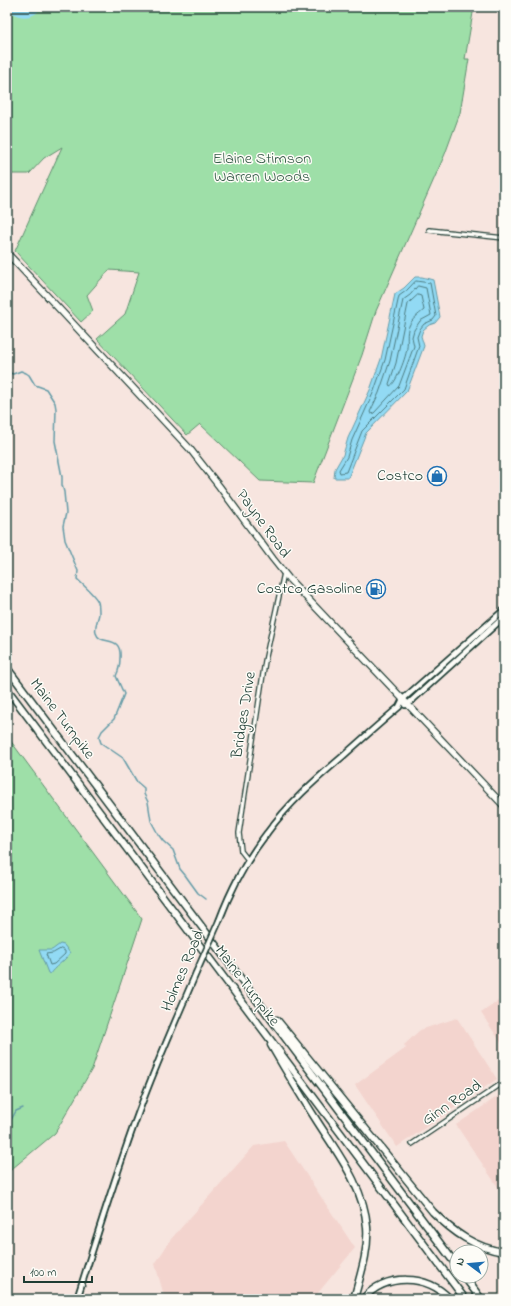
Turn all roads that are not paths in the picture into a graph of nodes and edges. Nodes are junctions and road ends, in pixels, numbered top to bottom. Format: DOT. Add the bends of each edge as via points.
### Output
graph roads {
  1 [pos="429,230"];
  2 [pos="504,238"];
  3 [pos="7,253"];
  4 [pos="284,573"];
  5 [pos="504,610"];
  6 [pos="504,617"];
  7 [pos="7,668"];
  8 [pos="7,689"];
  9 [pos="405,701"];
  10 [pos="504,806"];
  11 [pos="248,860"];
  12 [pos="245,986"];
  13 [pos="252,1015"];
  14 [pos="504,1082"];
  15 [pos="412,1144"];
  16 [pos="504,1252"];
  17 [pos="449,1255"];
  18 [pos="470,1284"];
  19 [pos="77,1299"];
  20 [pos="354,1299"];
  21 [pos="363,1299"];
  22 [pos="450,1299"];
  23 [pos="465,1299"];
  24 [pos="481,1299"];
  1 -- 2 [label="street"];
  3 -- 4 [label="main road, Payne Road" via="190,449"];
  4 -- 9 [label="main road, Payne Road"];
  4 -- 11 [label="street, Bridges Drive" via="265,661 239,833 241,852"];
  5 -- 9 [label="street"];
  6 -- 9 [label="street"];
  7 -- 12 [label="highway, Maine Turnpike"];
  8 -- 13 [label="highway, Maine Turnpike"];
  9 -- 10 [label="main road, Payne Road"];
  9 -- 11 [label="street, Holmes Road" via="300,794 267,832"];
  11 -- 19 [label="street, Holmes Road, bridge" via="233,887 156,1066 116,1176"];
  12 -- 16 [label="highway" via="292,1038 433,1212 471,1242"];
  12 -- 17 [label="highway, Maine Turnpike"];
  13 -- 20 [label="highway" via="346,1167 360,1196 366,1216 367,1238"];
  13 -- 23 [label="highway, Maine Turnpike"];
  14 -- 15 [label="street, Ginn Road"];
  18 -- 24 [label="highway"];
  21 -- 22 [label="highway" via="386,1283 407,1279 418,1280 438,1288"];
}
